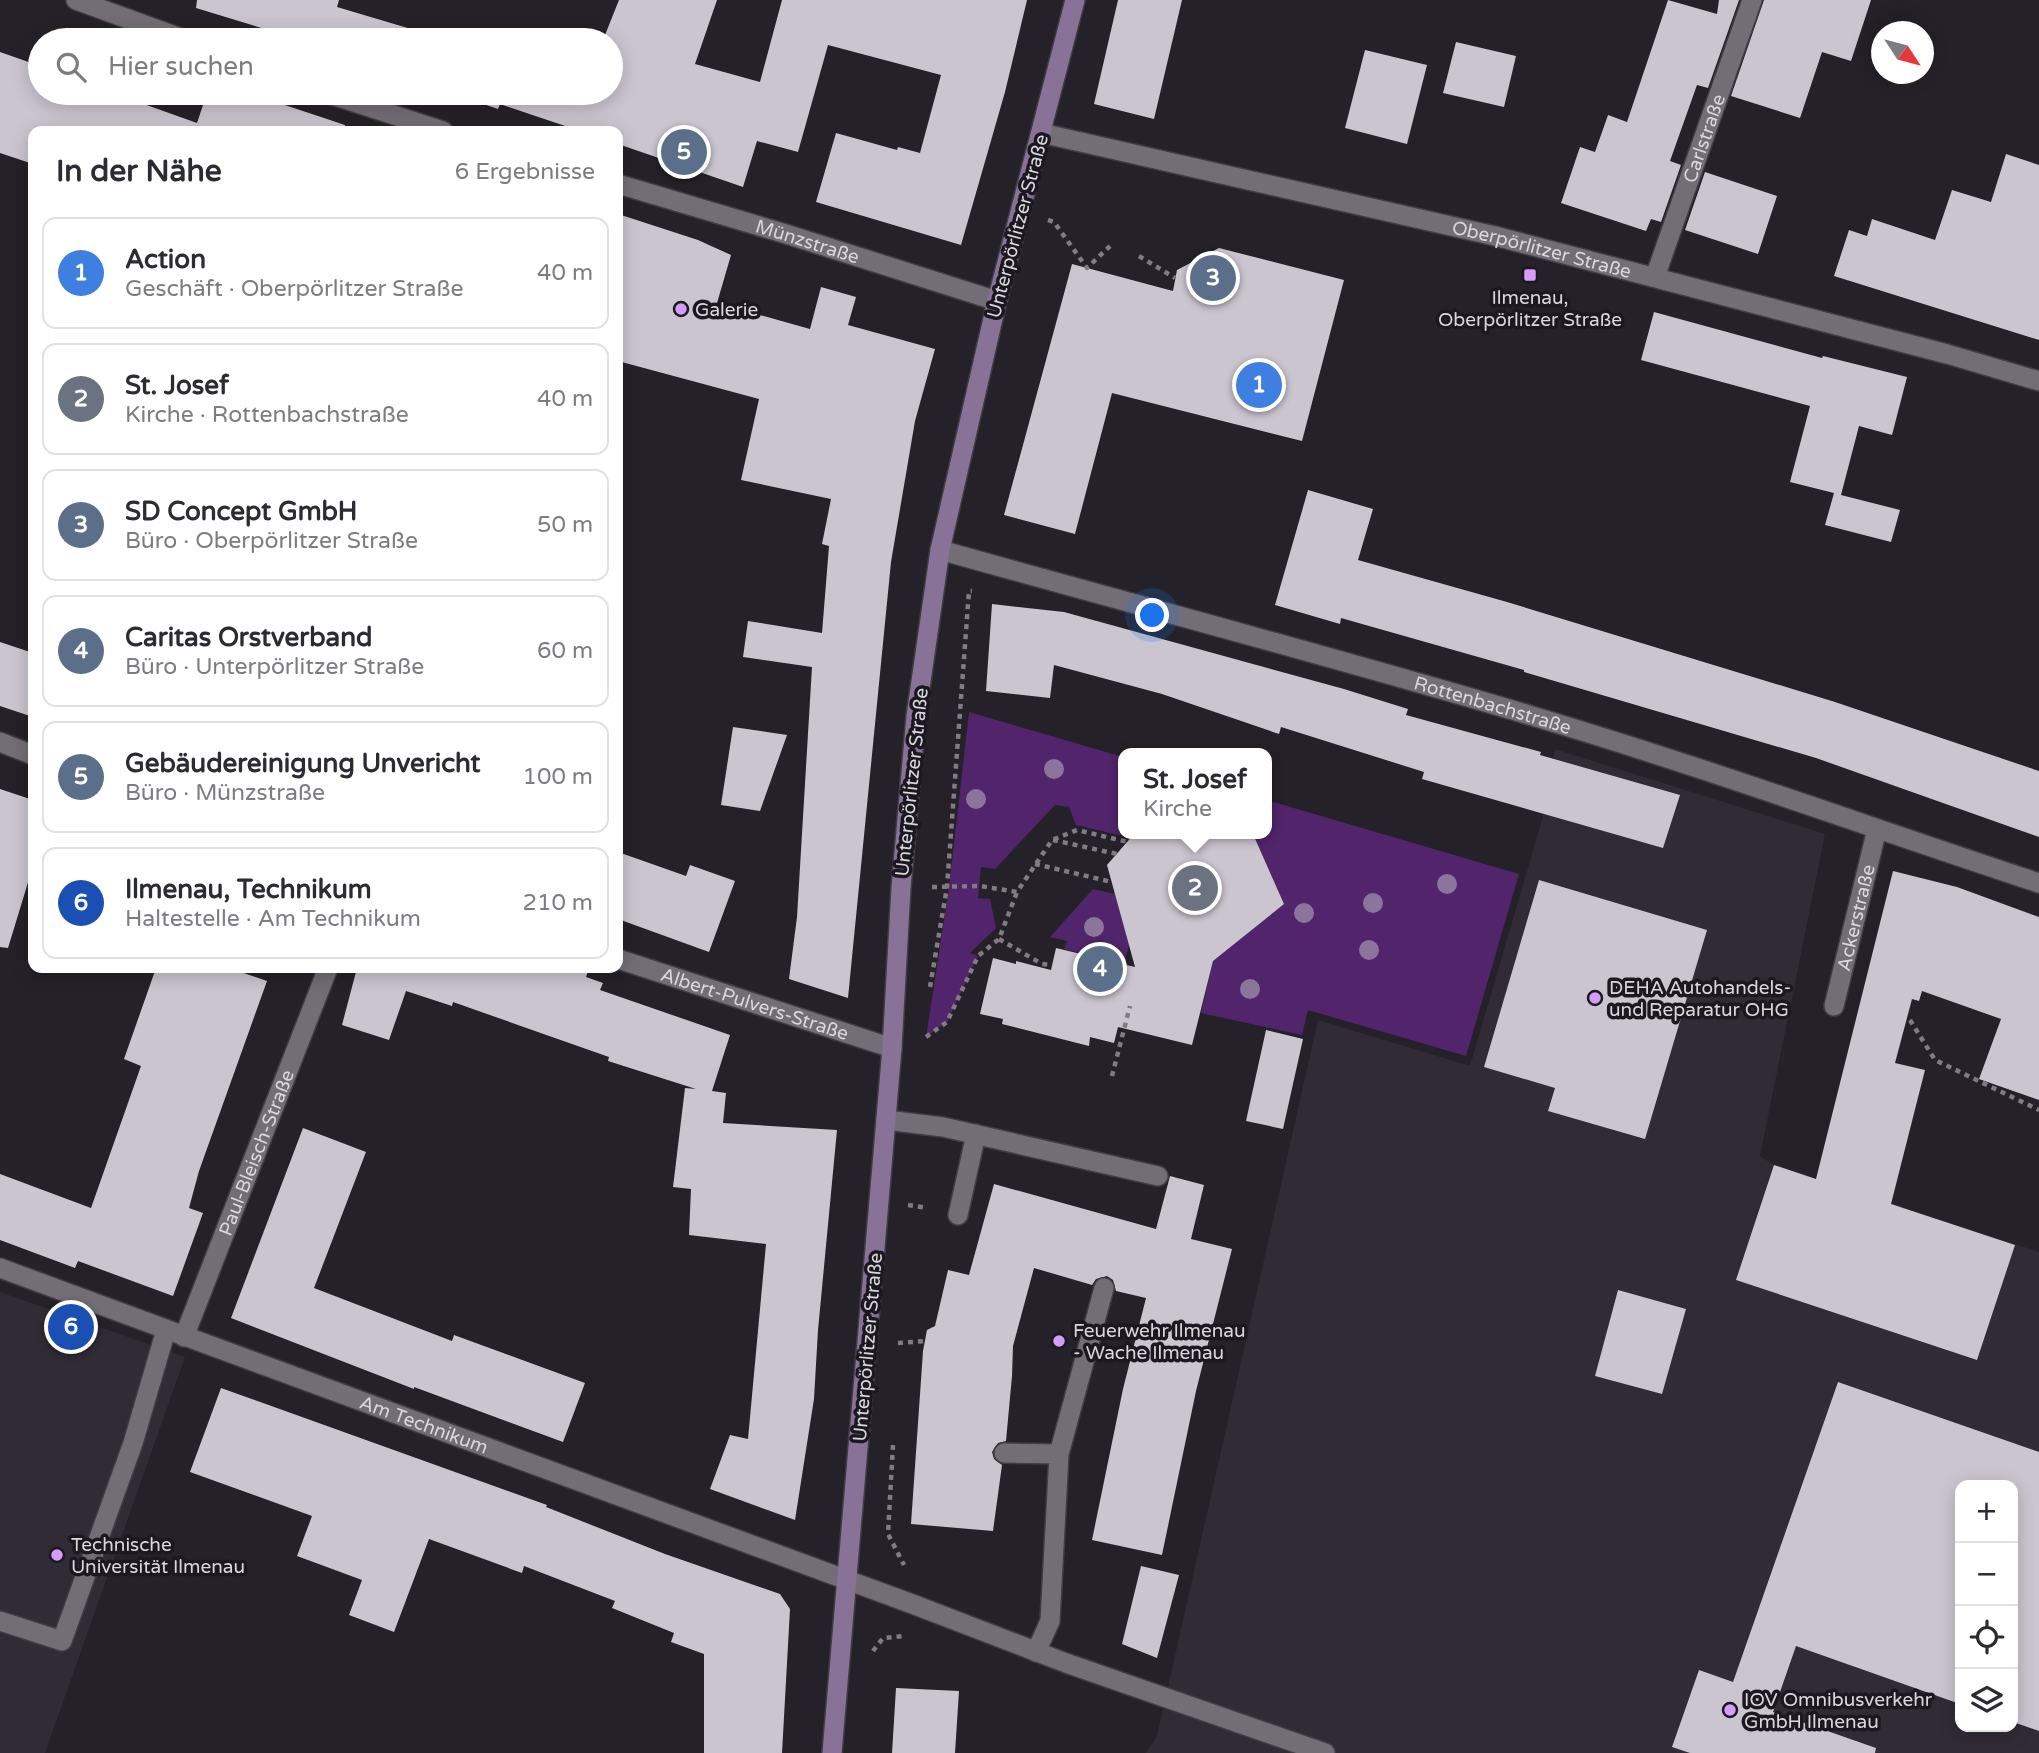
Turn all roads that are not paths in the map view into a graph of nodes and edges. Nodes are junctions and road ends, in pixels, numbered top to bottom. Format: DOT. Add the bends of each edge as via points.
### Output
graph roads {
  1 [pos="76,0"];
  2 [pos="1075,0"];
  3 [pos="1752,0"];
  4 [pos="153,28"];
  5 [pos="363,105"];
  6 [pos="428,126"];
  7 [pos="1041,133"];
  8 [pos="623,185"];
  9 [pos="1656,277"];
  10 [pos="996,301"];
  11 [pos="2039,381"];
  12 [pos="940,550"];
  13 [pos="0,742"];
  14 [pos="28,753"];
  15 [pos="1877,829"];
  16 [pos="2039,883"];
  17 [pos="623,961"];
  18 [pos="326,973"];
  19 [pos="1834,1006"];
  20 [pos="892,1048"];
  21 [pos="886,1120"];
  22 [pos="976,1134"];
  23 [pos="1158,1176"];
  24 [pos="958,1214"];
  25 [pos="0,1268"];
  26 [pos="1104,1288"];
  27 [pos="175,1334"];
  28 [pos="1004,1453"];
  29 [pos="1059,1454"];
  30 [pos="848,1580"];
  31 [pos="0,1621"];
  32 [pos="1036,1652"];
  33 [pos="832,1753"];
  34 [pos="1325,1753"];
  1 -- 4 [label="street"];
  2 -- 7 [label="main road, Unterpörlitzer Straße"];
  3 -- 9 [label="street, Carlstraße"];
  5 -- 6 [label="street"];
  7 -- 9 [label="street, Oberpörlitzer Straße"];
  7 -- 10 [label="main road, Unterpörlitzer Straße"];
  8 -- 10 [label="street, Münzstraße"];
  9 -- 11 [label="street, Oberpörlitzer Straße"];
  10 -- 12 [label="main road, Unterpörlitzer Straße"];
  12 -- 15 [label="street, Rottenbachstraße" via="1530,715"];
  12 -- 20 [label="main road, Unterpörlitzer Straße" via="916,716"];
  13 -- 14 [label="street"];
  15 -- 16 [label="street, Rottenbachstraße"];
  15 -- 19 [label="street, Ackerstraße"];
  17 -- 20 [label="street, Albert-Pulvers-Straße"];
  18 -- 27 [label="street, Paul-Bleisch-Straße"];
  20 -- 21 [label="main road, Unterpörlitzer Straße"];
  21 -- 22 [label="street"];
  21 -- 30 [label="main road, Unterpörlitzer Straße"];
  22 -- 23 [label="street"];
  22 -- 24 [label="street"];
  25 -- 27 [label="street, Am Technikum"];
  26 -- 29 [label="street"];
  27 -- 30 [label="street, Am Technikum"];
  27 -- 31 [label="street, Paul-Bleisch-Straße" via="62,1641"];
  28 -- 29 [label="street"];
  29 -- 32 [label="street" via="1049,1621"];
  30 -- 32 [label="street"];
  30 -- 33 [label="main road, Unterpörlitzer Straße"];
  32 -- 34 [label="street"];
}
